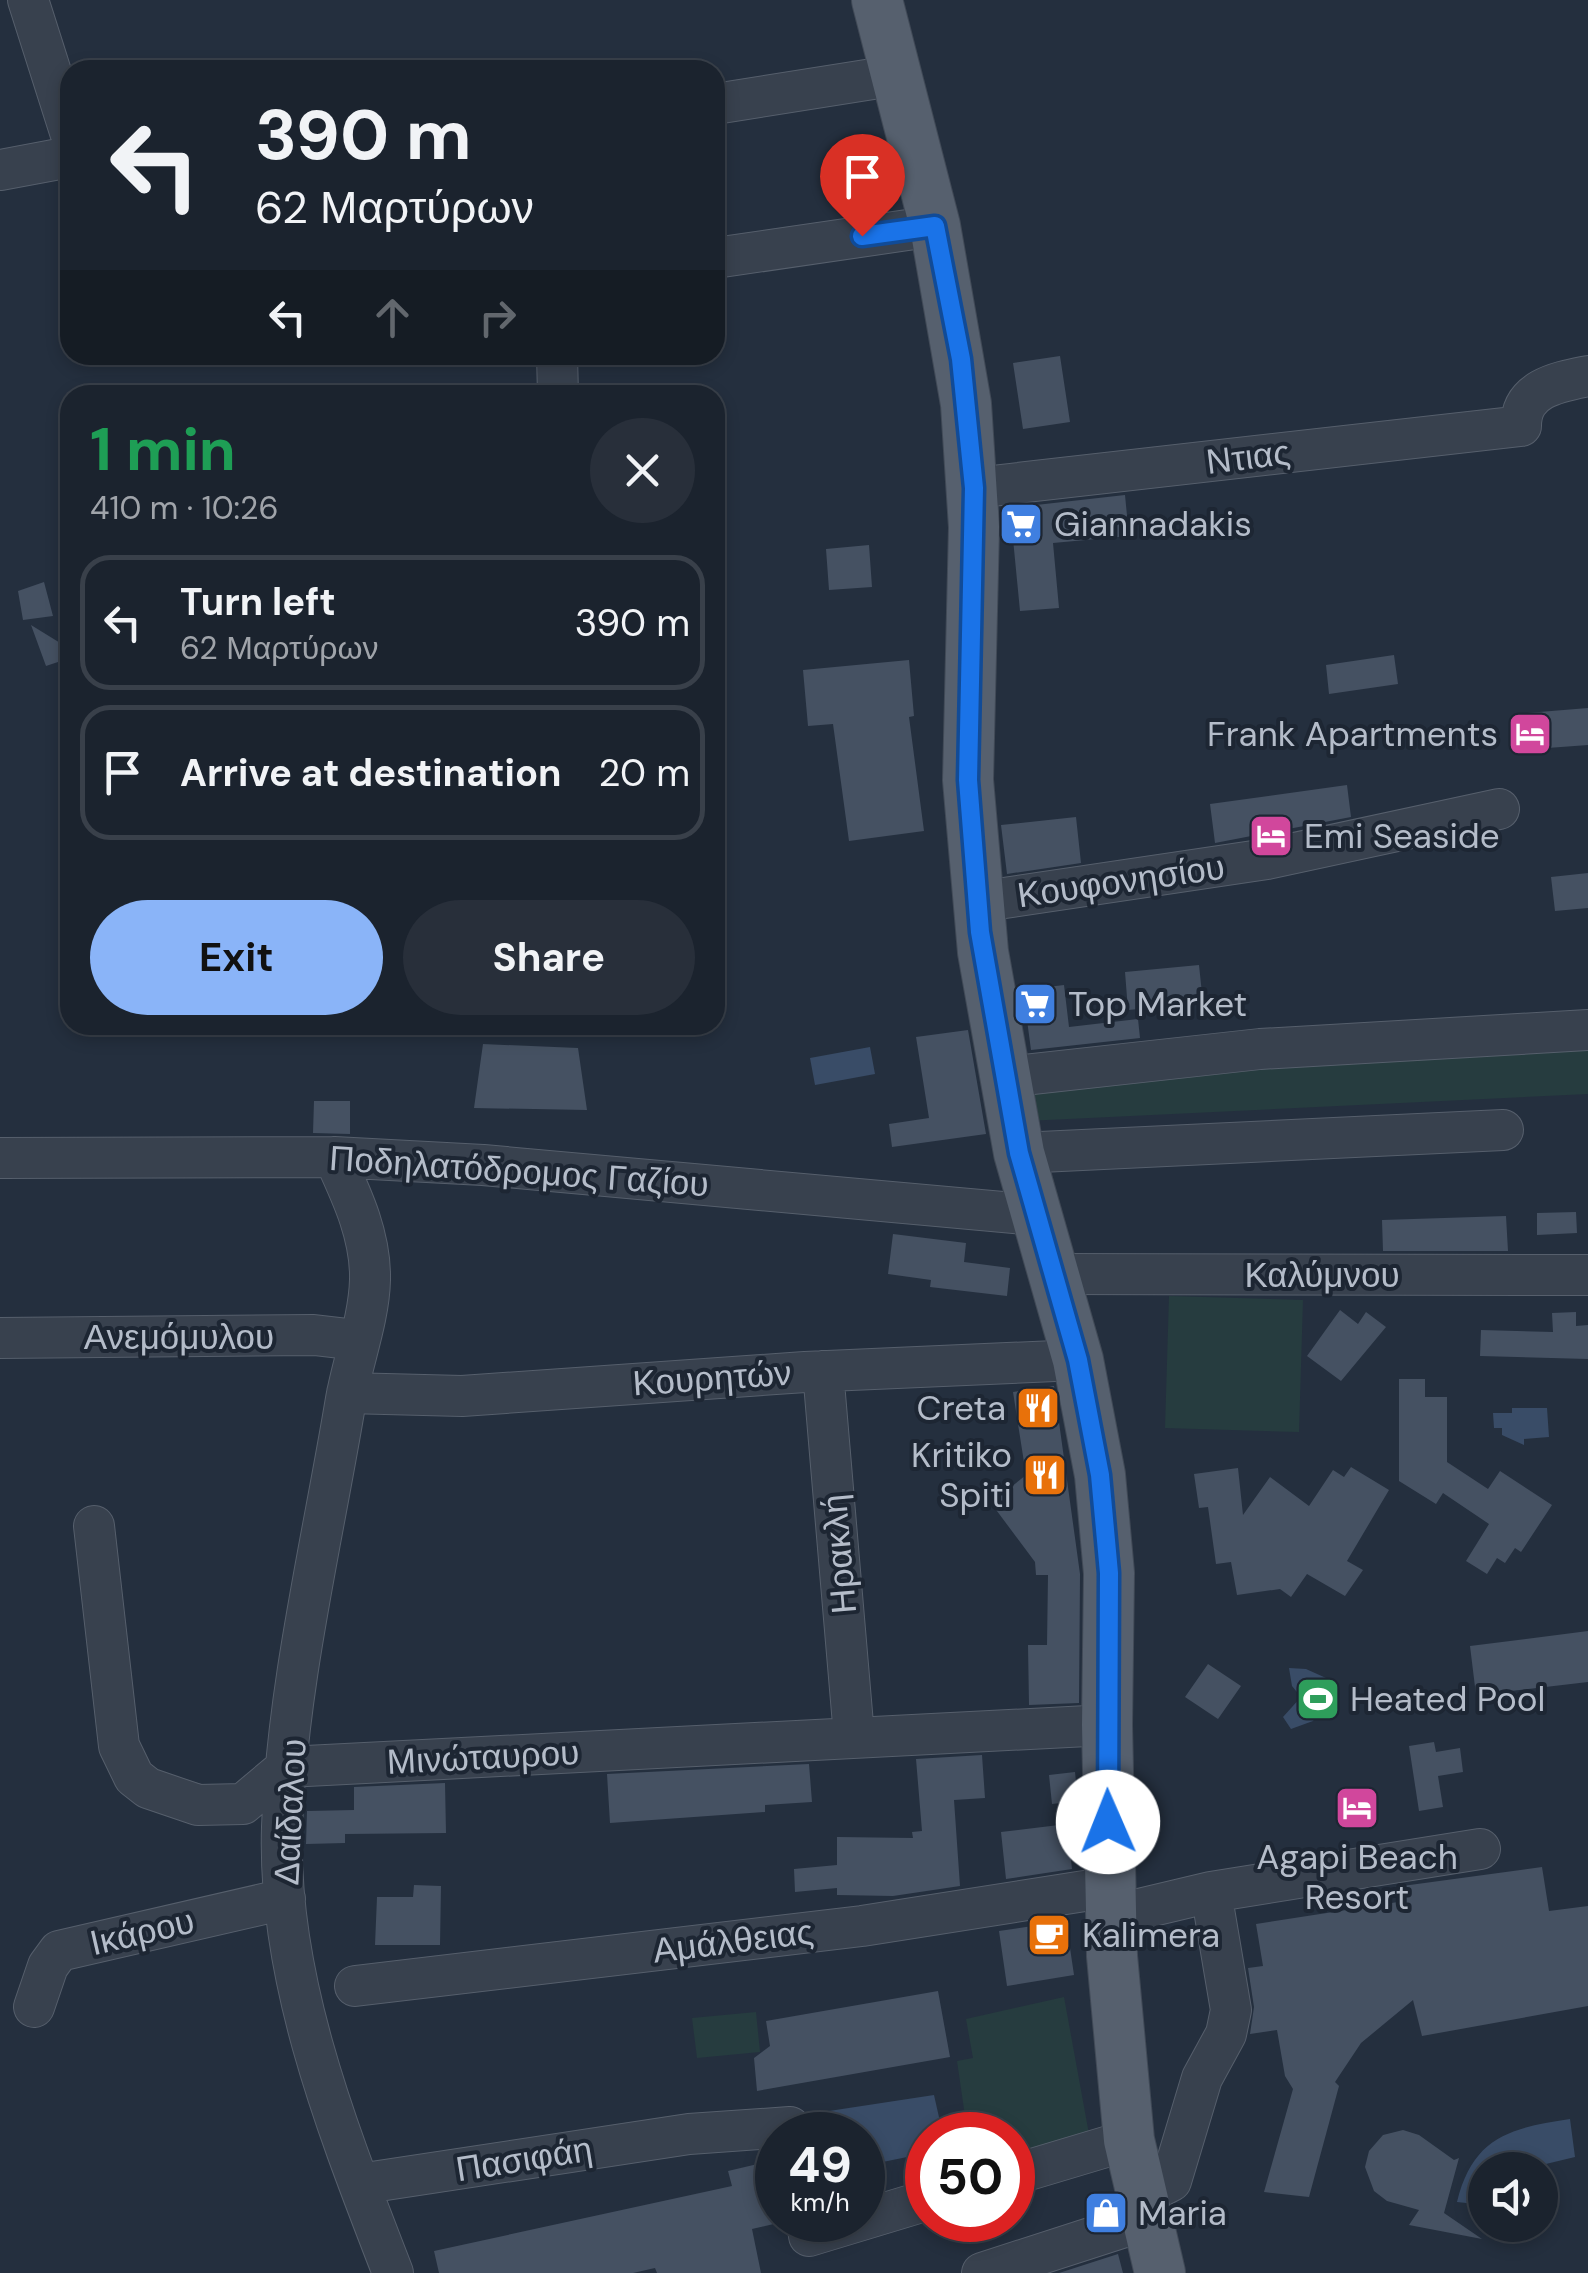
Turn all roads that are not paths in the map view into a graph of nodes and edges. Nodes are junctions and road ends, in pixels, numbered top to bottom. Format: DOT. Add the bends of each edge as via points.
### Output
graph roads {
  1 [pos="28,0"];
  2 [pos="878,0"];
  3 [pos="898,75"];
  4 [pos="60,101"];
  5 [pos="725,102"];
  6 [pos="60,159"];
  7 [pos="0,170"];
  8 [pos="935,226"];
  9 [pos="725,257"];
  10 [pos="1588,376"];
  11 [pos="974,488"];
  12 [pos="1499,810"];
  13 [pos="977,902"];
  14 [pos="1588,1030"];
  15 [pos="1005,1077"];
  16 [pos="1502,1130"];
  17 [pos="1019,1153"];
  18 [pos="334,1157"];
  19 [pos="0,1158"];
  20 [pos="1036,1215"];
  21 [pos="1056,1274"];
  22 [pos="1588,1275"];
  23 [pos="0,1338"];
  24 [pos="357,1340"];
  25 [pos="1078,1360"];
  26 [pos="824,1371"];
  27 [pos="347,1394"];
  28 [pos="94,1526"];
  29 [pos="1107,1725"];
  30 [pos="854,1736"];
  31 [pos="288,1768"];
  32 [pos="1480,1850"];
  33 [pos="1211,1892"];
  34 [pos="284,1899"];
  35 [pos="1110,1902"];
  36 [pos="355,1986"];
  37 [pos="34,2007"];
  38 [pos="755,2129"];
  39 [pos="1129,2140"];
  40 [pos="1035,2168"];
  41 [pos="359,2184"];
  42 [pos="1143,2208"];
  43 [pos="393,2273"];
  44 [pos="982,2273"];
  45 [pos="1160,2273"];
  1 -- 4 [label="street"];
  2 -- 3 [label="main road"];
  3 -- 5 [label="street"];
  3 -- 8 [label="main road"];
  6 -- 7 [label="street"];
  8 -- 9 [label="street"];
  8 -- 11 [label="main road" via="961,359"];
  10 -- 11 [label="street, Ντιας" via="1551,384 1529,398 1521,426"];
  11 -- 13 [label="main road" via="968,722"];
  12 -- 13 [label="street, Κουφονησίου" via="1267,860"];
  13 -- 15 [label="main road"];
  14 -- 15 [label="street" via="1278,1047"];
  15 -- 17 [label="main road"];
  16 -- 17 [label="street"];
  17 -- 20 [label="main road"];
  18 -- 19 [label="street, Ποδηλατόδρομος Γαζίου"];
  18 -- 20 [label="street, Ποδηλατόδρομος Γαζίου" via="756,1186"];
  18 -- 24 [label="street, Δαίδαλου" via="358,1212 369,1262"];
  20 -- 21 [label="main road"];
  21 -- 22 [label="street, Καλύμνου"];
  21 -- 25 [label="main road"];
  23 -- 24 [label="street, Ανεμόμυλου"];
  24 -- 27 [label="street, Δαίδαλου"];
  25 -- 26 [label="street, Κουρητών"];
  25 -- 29 [label="main road" via="1100,1475 1109,1573"];
  26 -- 27 [label="street, Κουρητών" via="462,1396"];
  26 -- 30 [label="street, Ηρακλή"];
  27 -- 31 [label="street, Δαίδαλου"];
  28 -- 31 [label="street" via="114,1723 134,1776 166,1796 217,1807 244,1804"];
  29 -- 30 [label="street, Μινώταυρου"];
  29 -- 35 [label="main road"];
  30 -- 31 [label="street, Μινώταυρου"];
  31 -- 34 [label="street, Δαίδαλου"];
  32 -- 33 [label="street, Αμάλθειας"];
  33 -- 35 [label="street, Αμάλθειας"];
  33 -- 42 [label="street" via="1230,2010 1226,2034 1202,2078 1171,2181"];
  34 -- 37 [label="street, Ικάρου" via="59,1951"];
  34 -- 41 [label="street, Δαίδαλου" via="304,2004"];
  35 -- 36 [label="street, Αμάλθειας"];
  35 -- 39 [label="main road"];
  38 -- 41 [label="street, Πασιφάη"];
  39 -- 40 [label="street"];
  39 -- 42 [label="main road"];
  41 -- 43 [label="street, Δαίδαλου"];
  42 -- 44 [label="street"];
  42 -- 45 [label="main road"];
}
